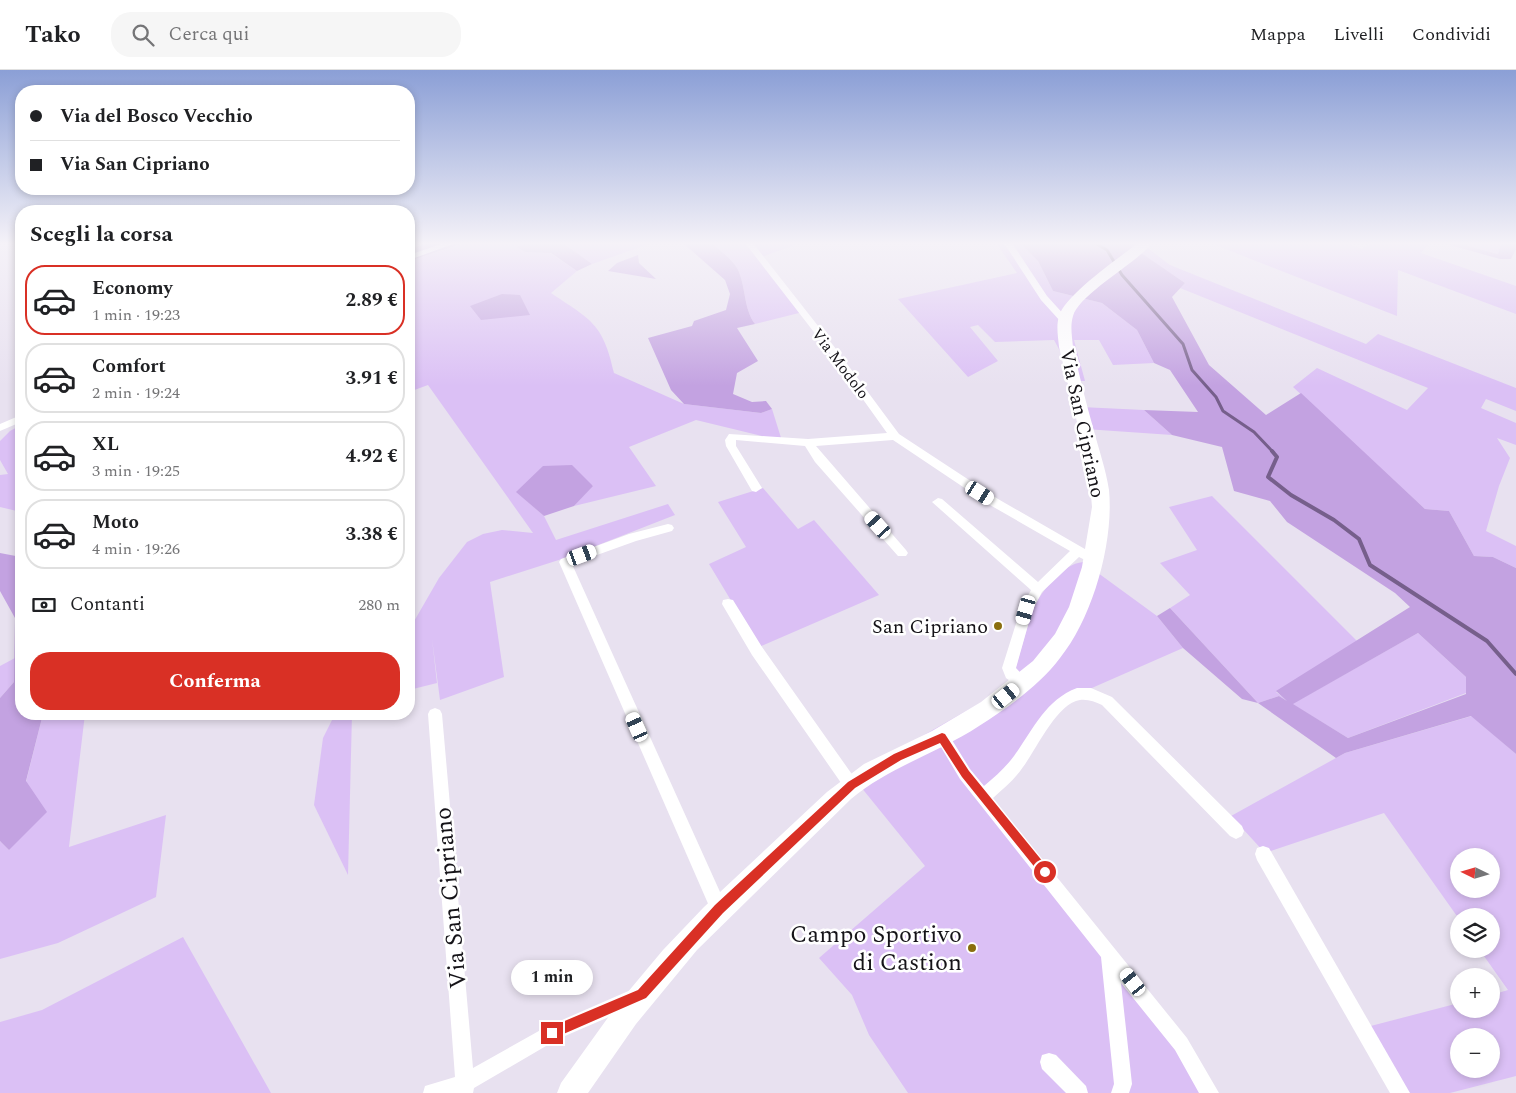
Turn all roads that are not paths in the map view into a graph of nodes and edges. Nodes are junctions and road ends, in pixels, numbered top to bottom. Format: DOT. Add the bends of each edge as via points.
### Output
graph roads {
  1 [pos="786,291"];
  2 [pos="1039,291"];
  3 [pos="1089,291"];
  4 [pos="1064,320"];
  5 [pos="15,421"];
  6 [pos="0,428"];
  7 [pos="895,436"];
  8 [pos="808,443"];
  9 [pos="756,488"];
  10 [pos="938,502"];
  11 [pos="668,528"];
  12 [pos="902,552"];
  13 [pos="1086,555"];
  14 [pos="1038,589"];
  15 [pos="728,604"];
  16 [pos="1022,682"];
  17 [pos="435,714"];
  18 [pos="942,737"];
  19 [pos="851,785"];
  20 [pos="984,796"];
  21 [pos="1236,831"];
  22 [pos="1263,854"];
  23 [pos="719,909"];
  24 [pos="1109,952"];
  25 [pos="642,994"];
  26 [pos="1048,1062"];
  27 [pos="464,1088"];
  28 [pos="432,1093"];
  29 [pos="571,1093"];
  30 [pos="1079,1093"];
  31 [pos="1120,1093"];
  32 [pos="1210,1093"];
  33 [pos="1401,1093"];
  1 -- 7 [label="street, Via Modolo"];
  2 -- 4 [label="street"];
  3 -- 4 [label="main road" via="1074,303"];
  4 -- 13 [label="main road, Via San Cipriano" via="1070,365 1100,488 1100,529"];
  5 -- 6 [label="street"];
  7 -- 8 [label="street"];
  7 -- 13 [label="street, Via Modolo" via="973,488"];
  8 -- 9 [label="street" via="733,436 731,446"];
  8 -- 12 [label="street"];
  10 -- 14 [label="street"];
  11 -- 23 [label="street" via="633,537 566,562"];
  13 -- 14 [label="street"];
  13 -- 16 [label="main road, Via San Cipriano" via="1067,632 1050,656"];
  14 -- 16 [label="street" via="1026,610 1009,668 1011,674"];
  15 -- 19 [label="street"];
  16 -- 18 [label="main road, Via San Cipriano"];
  17 -- 27 [label="street, Via San Cipriano"];
  18 -- 19 [label="main road, Via San Cipriano" via="898,757"];
  18 -- 20 [label="street" via="965,774"];
  19 -- 23 [label="main road, Via San Cipriano"];
  20 -- 21 [label="street" via="1019,762 1042,722 1068,699 1089,693 1108,701"];
  20 -- 24 [label="street"];
  22 -- 33 [label="street"];
  23 -- 25 [label="main road, Via San Cipriano"];
  24 -- 31 [label="street" via="1123,1084"];
  24 -- 32 [label="street" via="1180,1044"];
  25 -- 27 [label="street, Via San Cipriano" via="552,1033"];
  25 -- 29 [label="main road, Via San Cipriano"];
  26 -- 30 [label="street"];
  27 -- 28 [label="street, Via San Cipriano"];
}
